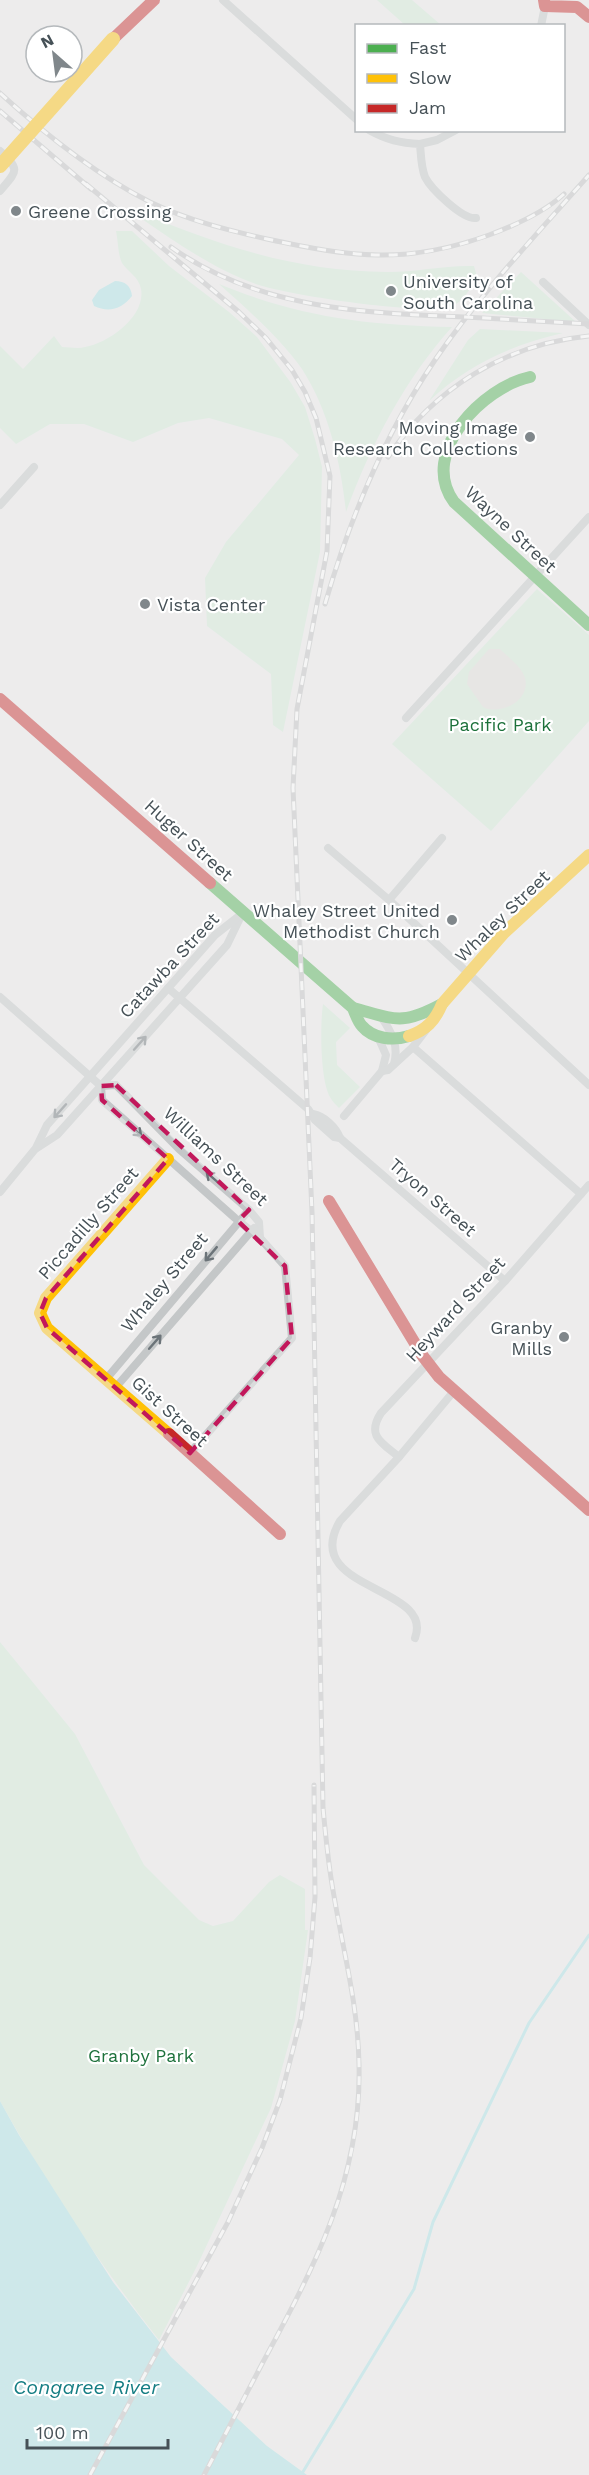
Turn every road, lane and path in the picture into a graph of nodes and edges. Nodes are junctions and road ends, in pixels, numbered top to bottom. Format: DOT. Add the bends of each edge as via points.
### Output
graph roads {
  1 [pos="143,0"];
  2 [pos="154,0"];
  3 [pos="223,0"];
  4 [pos="544,3"];
  5 [pos="589,17"];
  6 [pos="541,24"];
  7 [pos="112,39"];
  8 [pos="355,117"];
  9 [pos="374,132"];
  10 [pos="452,132"];
  11 [pos="420,144"];
  12 [pos="0,151"];
  13 [pos="0,166"];
  14 [pos="0,191"];
  15 [pos="476,218"];
  16 [pos="543,282"];
  17 [pos="589,325"];
  18 [pos="530,377"];
  19 [pos="34,467"];
  20 [pos="0,505"];
  21 [pos="589,517"];
  22 [pos="535,578"];
  23 [pos="589,625"];
  24 [pos="0,699"];
  25 [pos="406,718"];
  26 [pos="442,838"];
  27 [pos="328,848"];
  28 [pos="589,855"];
  29 [pos="389,900"];
  30 [pos="243,913"];
  31 [pos="468,973"];
  32 [pos="168,988"];
  33 [pos="0,997"];
  34 [pos="180,999"];
  35 [pos="442,1004"];
  36 [pos="352,1008"];
  37 [pos="382,1018"];
  38 [pos="427,1028"];
  39 [pos="378,1037"];
  40 [pos="394,1040"];
  41 [pos="413,1047"];
  42 [pos="394,1064"];
  43 [pos="382,1071"];
  44 [pos="89,1077"];
  45 [pos="589,1085"];
  46 [pos="100,1086"];
  47 [pos="344,1116"];
  48 [pos="36,1148"];
  49 [pos="168,1159"];
  50 [pos="589,1185"];
  51 [pos="0,1192"];
  52 [pos="581,1194"];
  53 [pos="329,1201"];
  54 [pos="249,1210"];
  55 [pos="238,1221"];
  56 [pos="259,1222"];
  57 [pos="251,1232"];
  58 [pos="260,1238"];
  59 [pos="505,1281"];
  60 [pos="40,1313"];
  61 [pos="427,1363"];
  62 [pos="112,1382"];
  63 [pos="454,1391"];
  64 [pos="190,1453"];
  65 [pos="399,1457"];
  66 [pos="589,1510"];
  67 [pos="280,1534"];
  68 [pos="415,1638"];
  1 -- 7 [label="street"];
  2 -- 7 [label="street"];
  3 -- 8 [label="street"];
  4 -- 5 [label="street" via="577,7"];
  4 -- 6 [label="street"];
  7 -- 13 [label="street, bridge"];
  9 -- 11 [label="street" via="399,143"];
  10 -- 11 [label="street"];
  11 -- 15 [label="street" via="429,184 466,217"];
  12 -- 14 [label="street" via="16,168"];
  16 -- 17 [label="street"];
  18 -- 22 [label="street, Wayne Street" via="519,377 490,395 450,441 442,465 447,493 454,502"];
  19 -- 20 [label="street"];
  21 -- 22 [label="street"];
  22 -- 23 [label="street, Wayne Street"];
  22 -- 25 [label="street"];
  24 -- 30 [label="street, Huger Street"];
  26 -- 29 [label="street"];
  27 -- 29 [label="street"];
  28 -- 31 [label="street, Whaley Street" via="504,933"];
  29 -- 31 [label="street"];
  30 -- 32 [label="street, Catawba Street" via="215,935"];
  30 -- 34 [label="street, Catawba Street" via="227,945"];
  30 -- 36 [label="street, Huger Street"];
  31 -- 35 [label="street, Whaley Street"];
  31 -- 45 [label="street"];
  32 -- 34 [label="street, Tryon Street"];
  32 -- 44 [label="street, Catawba Street"];
  33 -- 44 [label="street, Williams Street"];
  46 -- 34 [label="street, Catawba Street, one-way"];
  34 -- 59 [label="street, Tryon Street" via="313,1114 334,1137 340,1138"];
  35 -- 37 [label="street, Whaley Street" via="406,1021"];
  35 -- 38 [label="street, Whaley Street"];
  36 -- 37 [label="street, Whaley Street"];
  36 -- 39 [label="street" via="361,1026"];
  37 -- 40 [label="street"];
  38 -- 40 [label="street" via="415,1036"];
  38 -- 41 [label="street, Whaley Street"];
  39 -- 40 [label="street"];
  39 -- 43 [label="street" via="386,1055"];
  40 -- 42 [label="street"];
  41 -- 42 [label="street, Whaley Street"];
  41 -- 52 [label="street"];
  42 -- 43 [label="street, Whaley Street"];
  43 -- 47 [label="street, Whaley Street"];
  44 -- 46 [label="street, Williams Street"];
  44 -- 48 [label="street, Catawba Street, one-way" via="47,1125"];
  46 -- 48 [label="street, Catawba Street" via="57,1135"];
  46 -- 49 [label="street, Williams Street, one-way" via="102,1100"];
  54 -- 46 [label="street, Williams Street, one-way" via="116,1085"];
  48 -- 51 [label="street, Catawba Street"];
  49 -- 55 [label="street, Williams Street"];
  49 -- 60 [label="street, Piccadilly Street" via="45,1298"];
  50 -- 52 [label="street, Heyward Street"];
  52 -- 59 [label="street, Heyward Street"];
  53 -- 61 [label="street"];
  54 -- 55 [label="street, Whaley Street"];
  54 -- 56 [label="street, Williams Street"];
  55 -- 57 [label="street, Williams Street"];
  55 -- 62 [label="street, Whaley Street, one-way"];
  56 -- 57 [label="street, Whaley Street"];
  56 -- 58 [label="street, Williams Street"];
  57 -- 58 [label="street, Williams Street"];
  62 -- 57 [label="street, Whaley Street, one-way"];
  58 -- 64 [label="street" via="285,1266 292,1338"];
  59 -- 61 [label="street, Heyward Street"];
  60 -- 62 [label="street, Gist Street" via="47,1328"];
  61 -- 63 [label="street"];
  61 -- 65 [label="street, Heyward Street" via="374,1424 380,1441"];
  62 -- 64 [label="street, Gist Street"];
  63 -- 65 [label="street"];
  63 -- 66 [label="street"];
  64 -- 67 [label="street, Gist Street"];
  65 -- 68 [label="street" via="340,1521 334,1532 333,1556 363,1582 409,1608 419,1628"];
}
